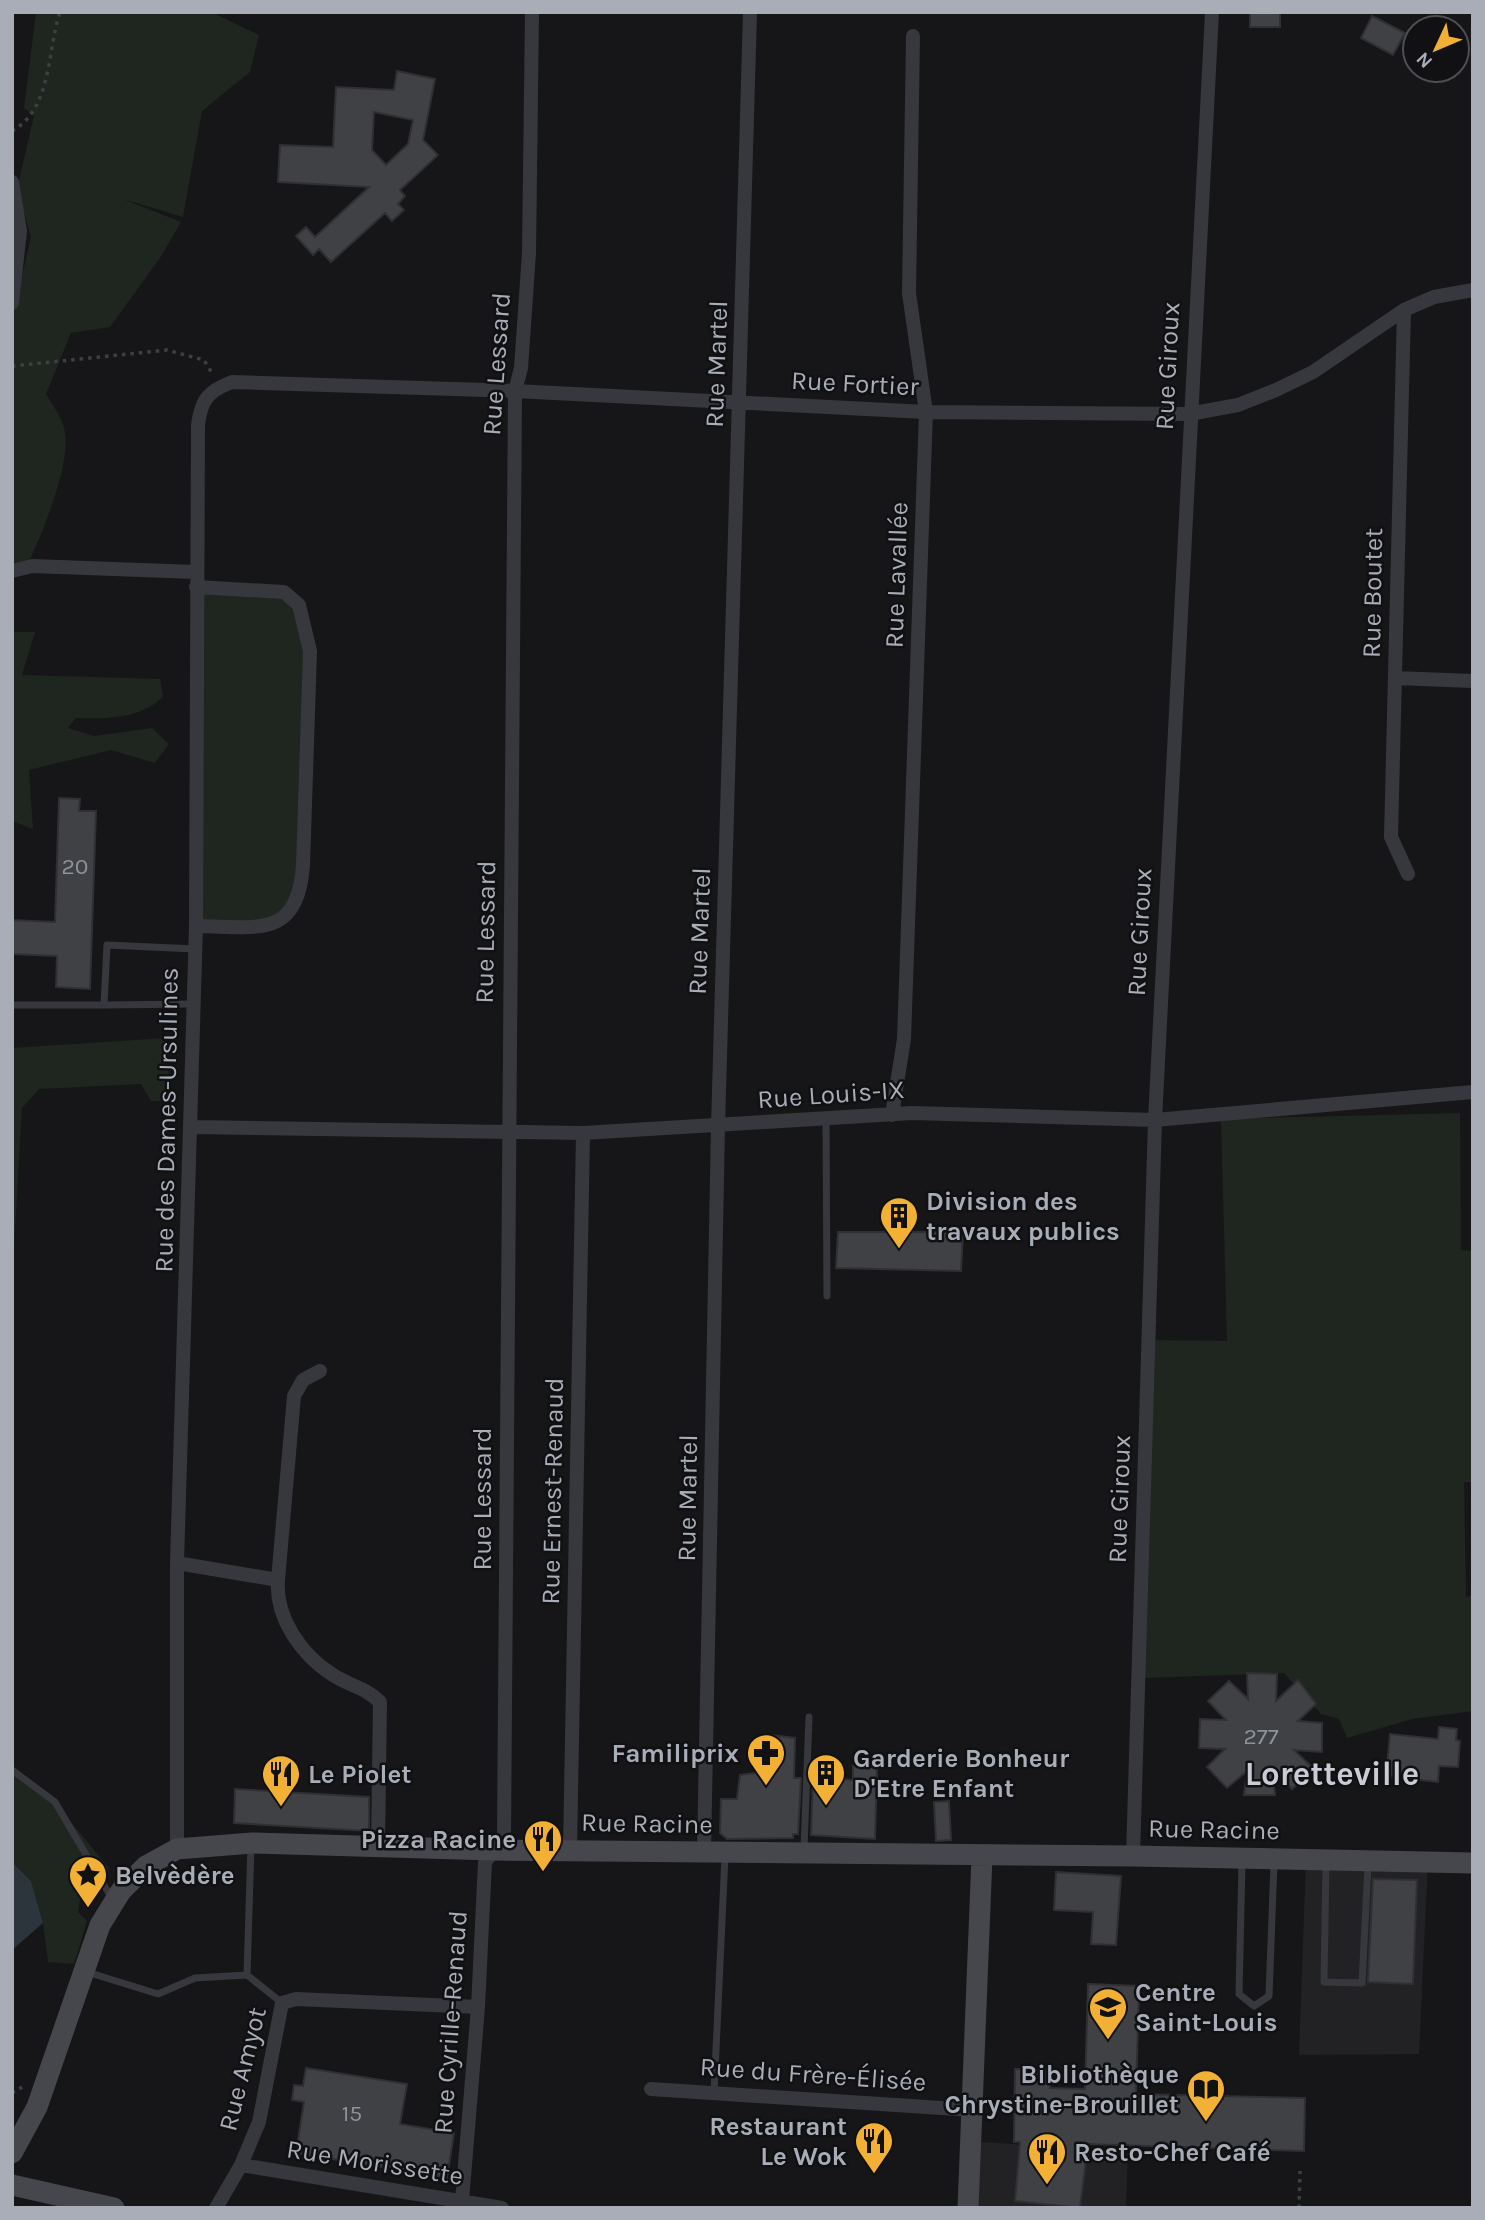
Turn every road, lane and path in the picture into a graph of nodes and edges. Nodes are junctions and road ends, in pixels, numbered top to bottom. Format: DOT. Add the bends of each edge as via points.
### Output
graph roads {
  1 [pos="60,12"];
  2 [pos="532,12"];
  3 [pos="750,12"];
  4 [pos="1212,12"];
  5 [pos="913,36"];
  6 [pos="12,131"];
  7 [pos="12,182"];
  8 [pos="1473,290"];
  9 [pos="12,303"];
  10 [pos="1404,310"];
  11 [pos="12,366"];
  12 [pos="213,390"];
  13 [pos="515,391"];
  14 [pos="740,401"];
  15 [pos="926,412"];
  16 [pos="1189,414"];
  17 [pos="12,571"];
  18 [pos="196,572"];
  19 [pos="196,587"];
  20 [pos="1395,678"];
  21 [pos="1473,681"];
  22 [pos="1408,874"];
  23 [pos="196,926"];
  24 [pos="195,949"];
  25 [pos="194,1004"];
  26 [pos="12,1005"];
  27 [pos="104,1005"];
  28 [pos="1473,1092"];
  29 [pos="892,1115"];
  30 [pos="826,1119"];
  31 [pos="1155,1120"];
  32 [pos="718,1126"];
  33 [pos="192,1127"];
  34 [pos="509,1132"];
  35 [pos="583,1133"];
  36 [pos="827,1296"];
  37 [pos="320,1371"];
  38 [pos="177,1563"];
  39 [pos="278,1580"];
  40 [pos="809,1717"];
  41 [pos="12,1770"];
  42 [pos="251,1843"];
  43 [pos="377,1845"];
  44 [pos="177,1849"];
  45 [pos="493,1850"];
  46 [pos="570,1850"];
  47 [pos="714,1851"];
  48 [pos="804,1853"];
  49 [pos="982,1856"];
  50 [pos="1133,1856"];
  51 [pos="1242,1858"];
  52 [pos="1275,1858"];
  53 [pos="1326,1859"];
  54 [pos="1368,1860"];
  55 [pos="1473,1863"];
  56 [pos="113,1902"];
  57 [pos="83,1970"];
  58 [pos="247,1975"];
  59 [pos="282,2003"];
  60 [pos="478,2007"];
  61 [pos="652,2089"];
  62 [pos="714,2093"];
  63 [pos="972,2110"];
  64 [pos="12,2153"];
  65 [pos="241,2165"];
  66 [pos="1300,2171"];
  67 [pos="12,2185"];
  68 [pos="461,2201"];
  69 [pos="972,2207"];
  70 [pos="114,2208"];
  71 [pos="216,2208"];
  72 [pos="502,2208"];
  73 [pos="1299,2208"];
  1 -- 6 [label="path" via="50,42 50,71 27,123"];
  2 -- 13 [label="street, Rue Lessard" via="529,253 521,368"];
  3 -- 14 [label="street, Rue Martel"];
  4 -- 16 [label="street, Rue Giroux"];
  5 -- 15 [label="street, Rue Lavallée" via="909,293"];
  7 -- 9 [label="street" via="20,231"];
  8 -- 10 [label="street, Rue Fortier" via="1434,297"];
  10 -- 16 [label="street, Rue Fortier" via="1313,372 1276,390 1238,405"];
  10 -- 20 [label="street, Rue Boutet"];
  11 -- 12 [label="path" via="167,350 204,360"];
  12 -- 13 [label="street, Rue Fortier" via="232,382"];
  12 -- 18 [label="street, Rue des Dames-Ursulines" via="200,405 198,425"];
  13 -- 14 [label="street, Rue Fortier"];
  13 -- 34 [label="street, Rue Lessard"];
  14 -- 15 [label="street, Rue Fortier"];
  14 -- 32 [label="street, Rue Martel"];
  15 -- 16 [label="street, Rue Fortier"];
  15 -- 29 [label="street, Rue Lavallée" via="905,1040"];
  16 -- 31 [label="street, Rue Giroux"];
  17 -- 18 [label="street" via="32,566"];
  18 -- 19 [label="street, Rue des Dames-Ursulines"];
  19 -- 23 [label="street, Rue des Dames-Ursulines"];
  19 -- 23 [label="street" via="284,592 299,605 310,651 302,887 295,908 283,920 264,926"];
  20 -- 21 [label="street"];
  20 -- 22 [label="street, Rue Boutet" via="1391,837"];
  23 -- 24 [label="street, Rue des Dames-Ursulines"];
  24 -- 25 [label="street, Rue des Dames-Ursulines"];
  24 -- 27 [label="lane" via="107,945"];
  25 -- 27 [label="lane"];
  25 -- 33 [label="street, Rue des Dames-Ursulines"];
  26 -- 27 [label="lane"];
  28 -- 31 [label="street, Rue Louis-IX"];
  29 -- 30 [label="street, Rue Louis-IX"];
  29 -- 31 [label="street, Rue Louis-IX"];
  30 -- 32 [label="street, Rue Louis-IX"];
  30 -- 36 [label="lane"];
  31 -- 50 [label="street, Rue Giroux"];
  32 -- 35 [label="street, Rue Louis-IX"];
  32 -- 47 [label="street, Rue Martel"];
  33 -- 34 [label="street, Rue Louis-IX"];
  33 -- 38 [label="street, Rue des Dames-Ursulines"];
  34 -- 35 [label="street, Rue Louis-IX"];
  34 -- 45 [label="street, Rue Lessard" via="504,1836"];
  35 -- 46 [label="street, Rue Ernest-Renaud"];
  37 -- 39 [label="street" via="303,1380 294,1396"];
  38 -- 39 [label="street"];
  38 -- 44 [label="street, Rue des Dames-Ursulines"];
  39 -- 43 [label="street" via="281,1616 312,1658 334,1675 367,1689 380,1702"];
  40 -- 48 [label="lane"];
  41 -- 56 [label="lane" via="55,1802"];
  42 -- 43 [label="main road, Rue Racine"];
  42 -- 44 [label="main road, Rue Racine"];
  42 -- 58 [label="lane"];
  43 -- 45 [label="main road, Rue Racine"];
  44 -- 56 [label="main road, Rue Racine" via="146,1866"];
  45 -- 46 [label="main road, Rue Racine"];
  45 -- 60 [label="street, Rue Cyrille-Renaud" via="485,1862"];
  46 -- 47 [label="main road, Rue Racine"];
  47 -- 48 [label="main road, Rue Racine"];
  47 -- 62 [label="lane"];
  48 -- 49 [label="main road, Rue Racine"];
  49 -- 50 [label="main road, Rue Racine"];
  49 -- 63 [label="main road"];
  50 -- 51 [label="main road, Rue Racine"];
  51 -- 52 [label="main road, Rue Racine"];
  51 -- 52 [label="lane" via="1239,1994 1254,2007 1269,1996"];
  52 -- 53 [label="main road, Rue Racine"];
  53 -- 54 [label="main road, Rue Racine"];
  53 -- 54 [label="lane" via="1324,1982 1362,1983"];
  54 -- 55 [label="main road, Rue Racine"];
  56 -- 57 [label="main road, Rue Racine"];
  57 -- 58 [label="lane" via="158,1994 195,1978"];
  57 -- 64 [label="main road, Rue Racine" via="37,2107"];
  58 -- 59 [label="lane"];
  59 -- 60 [label="street, Rue Amyot" via="296,1999"];
  59 -- 65 [label="street, Rue Amyot" via="259,2122"];
  60 -- 68 [label="street, Rue Cyrille-Renaud"];
  61 -- 62 [label="street, Rue du Frère-Élisée"];
  62 -- 63 [label="street, Rue du Frère-Élisée"];
  63 -- 69 [label="main road"];
  65 -- 68 [label="street, Rue Morissette"];
  65 -- 71 [label="street, Rue Amyot"];
  66 -- 73 [label="path"];
  67 -- 70 [label="main road"];
  68 -- 72 [label="street, Rue Morissette"];
}
